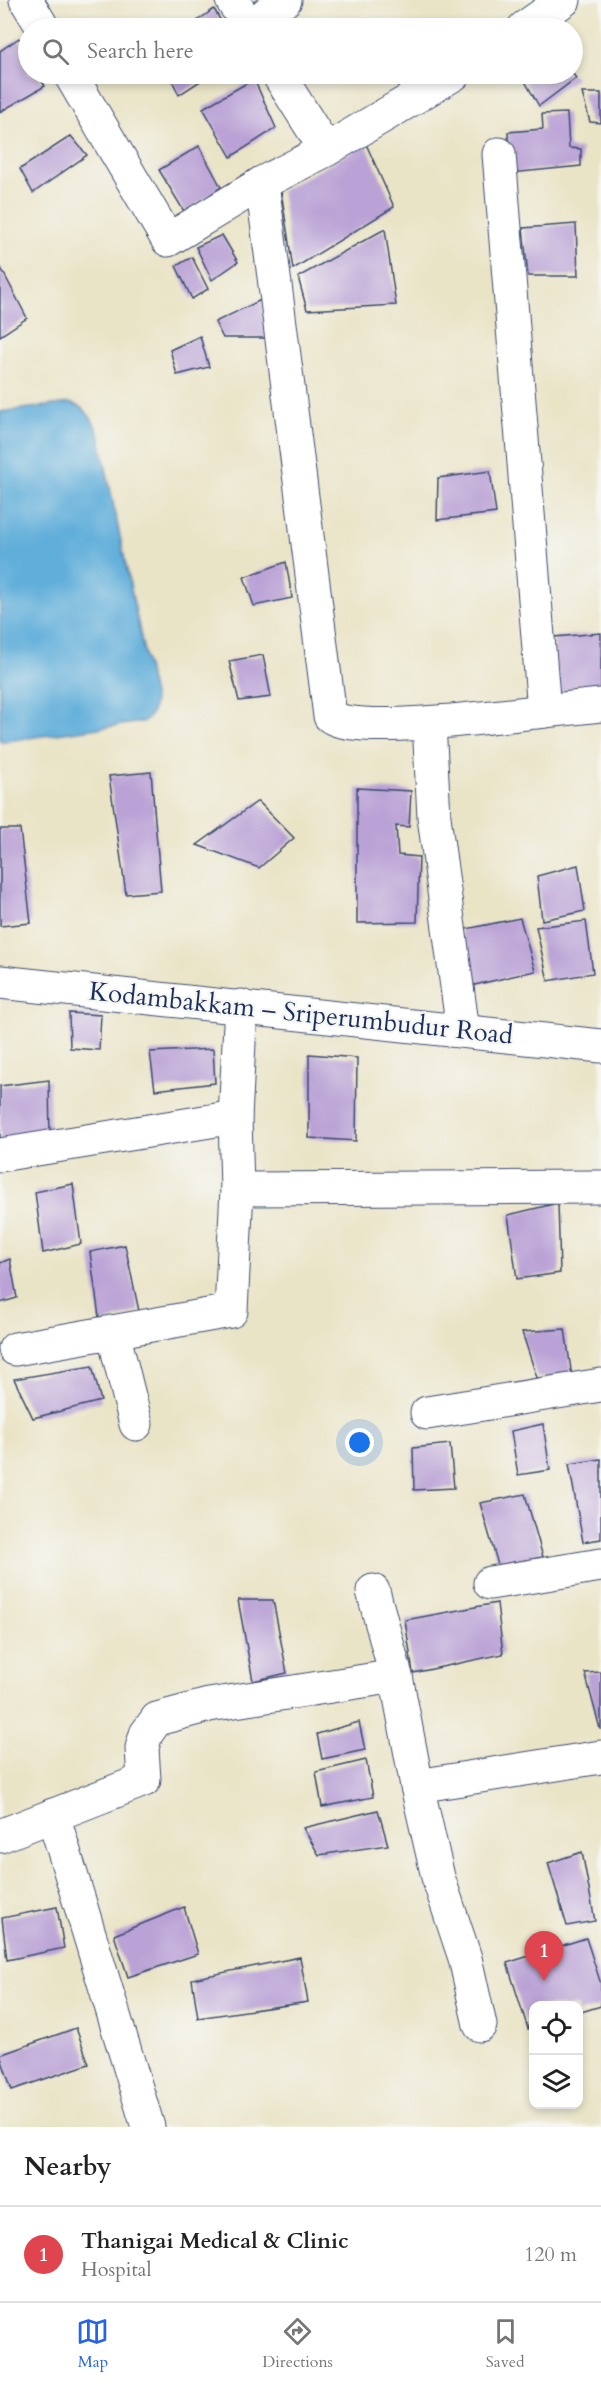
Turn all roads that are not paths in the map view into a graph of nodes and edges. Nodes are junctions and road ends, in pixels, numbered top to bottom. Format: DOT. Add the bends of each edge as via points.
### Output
graph roads {
  1 [pos="26,0"];
  2 [pos="285,0"];
  3 [pos="562,1"];
  4 [pos="37,18"];
  5 [pos="243,18"];
  6 [pos="538,18"];
  7 [pos="76,84"];
  8 [pos="284,84"];
  9 [pos="437,84"];
  10 [pos="326,150"];
  11 [pos="499,154"];
  12 [pos="262,183"];
  13 [pos="601,705"];
  14 [pos="544,711"];
  15 [pos="429,723"];
  16 [pos="0,982"];
  17 [pos="241,1006"];
  18 [pos="463,1031"];
  19 [pos="601,1046"];
  20 [pos="235,1117"];
  21 [pos="0,1155"];
  22 [pos="601,1187"];
  23 [pos="237,1190"];
  24 [pos="113,1332"];
  25 [pos="15,1349"];
  26 [pos="601,1385"];
  27 [pos="427,1413"];
  28 [pos="136,1424"];
  29 [pos="601,1565"];
  30 [pos="490,1583"];
  31 [pos="373,1591"];
  32 [pos="396,1676"];
  33 [pos="601,1757"];
  34 [pos="417,1786"];
  35 [pos="54,1815"];
  36 [pos="0,1836"];
  37 [pos="480,2025"];
  38 [pos="148,2127"];
  1 -- 4 [label="street"];
  2 -- 5 [label="street"];
  3 -- 6 [label="street"];
  7 -- 12 [label="street" via="168,240"];
  8 -- 10 [label="street"];
  9 -- 10 [label="street"];
  10 -- 12 [label="street"];
  11 -- 14 [label="street"];
  12 -- 15 [label="street" via="330,716 336,721 363,723"];
  13 -- 14 [label="street"];
  14 -- 15 [label="street"];
  15 -- 18 [label="street" via="434,817"];
  16 -- 17 [label="street, Kodambakkam – Sriperumbudur Road"];
  17 -- 18 [label="street, Kodambakkam – Sriperumbudur Road"];
  17 -- 20 [label="street"];
  18 -- 19 [label="street, Kodambakkam – Sriperumbudur Road"];
  20 -- 21 [label="street"];
  20 -- 23 [label="street"];
  22 -- 23 [label="street"];
  23 -- 24 [label="street" via="231,1311"];
  24 -- 25 [label="street"];
  24 -- 28 [label="street"];
  26 -- 27 [label="street"];
  29 -- 30 [label="street"];
  31 -- 32 [label="street"];
  32 -- 34 [label="street"];
  32 -- 35 [label="street" via="209,1705 157,1719 142,1748 144,1780"];
  33 -- 34 [label="street"];
  34 -- 37 [label="street"];
  35 -- 36 [label="street"];
  35 -- 38 [label="street"];
}
